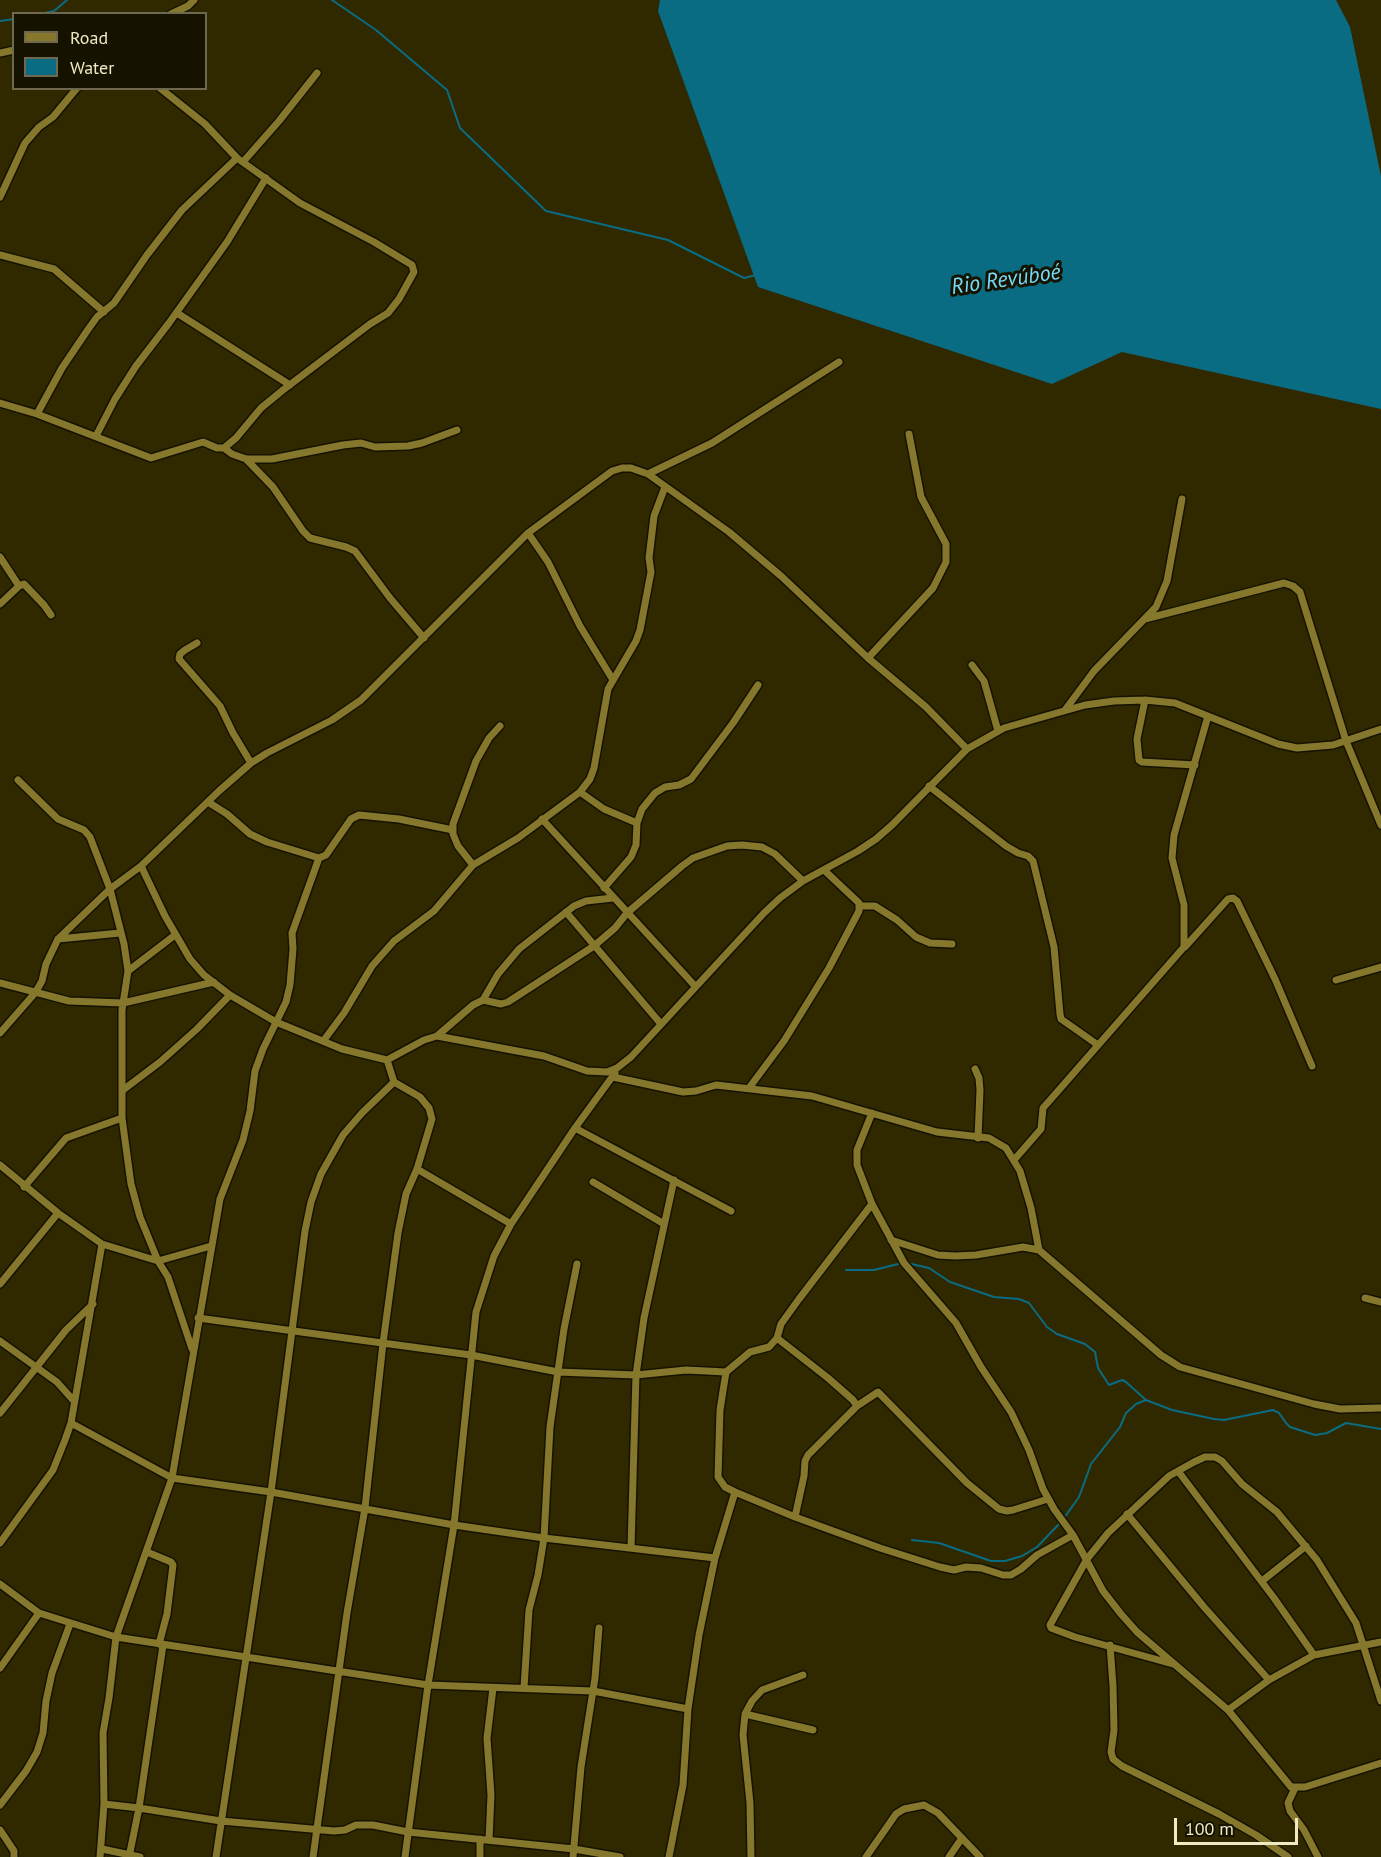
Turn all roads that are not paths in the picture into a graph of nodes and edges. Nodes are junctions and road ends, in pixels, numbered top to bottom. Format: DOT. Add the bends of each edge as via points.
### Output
graph roads {
  1 [pos="194,0"];
  2 [pos="175,12"];
  3 [pos="317,74"];
  4 [pos="75,90"];
  5 [pos="162,90"];
  6 [pos="240,160"];
  7 [pos="266,178"];
  8 [pos="0,197"];
  9 [pos="0,255"];
  10 [pos="104,312"];
  11 [pos="177,313"];
  12 [pos="839,362"];
  13 [pos="290,385"];
  14 [pos="0,403"];
  15 [pos="37,414"];
  16 [pos="457,430"];
  17 [pos="909,434"];
  18 [pos="96,436"];
  19 [pos="224,448"];
  20 [pos="246,459"];
  21 [pos="648,474"];
  22 [pos="665,487"];
  23 [pos="1182,499"];
  24 [pos="528,533"];
  25 [pos="0,557"];
  26 [pos="19,585"];
  27 [pos="0,604"];
  28 [pos="51,615"];
  29 [pos="1145,619"];
  30 [pos="424,638"];
  31 [pos="197,643"];
  32 [pos="867,658"];
  33 [pos="972,665"];
  34 [pos="613,680"];
  35 [pos="758,685"];
  36 [pos="1144,700"];
  37 [pos="1065,710"];
  38 [pos="1208,716"];
  39 [pos="500,726"];
  40 [pos="1381,729"];
  41 [pos="998,731"];
  42 [pos="1346,741"];
  43 [pos="967,748"];
  44 [pos="251,763"];
  45 [pos="1195,765"];
  46 [pos="18,780"];
  47 [pos="929,786"];
  48 [pos="580,792"];
  49 [pos="208,802"];
  50 [pos="542,819"];
  51 [pos="637,823"];
  52 [pos="1381,825"];
  53 [pos="453,830"];
  54 [pos="319,858"];
  55 [pos="473,865"];
  56 [pos="141,866"];
  57 [pos="824,870"];
  58 [pos="803,881"];
  59 [pos="604,888"];
  60 [pos="110,889"];
  61 [pos="613,898"];
  62 [pos="860,906"];
  63 [pos="566,912"];
  64 [pos="627,913"];
  65 [pos="120,933"];
  66 [pos="175,935"];
  67 [pos="58,939"];
  68 [pos="952,944"];
  69 [pos="594,946"];
  70 [pos="1184,947"];
  71 [pos="1381,967"];
  72 [pos="128,971"];
  73 [pos="1336,980"];
  74 [pos="214,982"];
  75 [pos="0,983"];
  76 [pos="695,986"];
  77 [pos="35,993"];
  78 [pos="230,995"];
  79 [pos="483,1000"];
  80 [pos="123,1003"];
  81 [pos="276,1022"];
  82 [pos="661,1024"];
  83 [pos="0,1033"];
  84 [pos="437,1036"];
  85 [pos="324,1040"];
  86 [pos="1098,1045"];
  87 [pos="387,1060"];
  88 [pos="1312,1066"];
  89 [pos="617,1068"];
  90 [pos="975,1069"];
  91 [pos="613,1077"];
  92 [pos="394,1082"];
  93 [pos="749,1088"];
  94 [pos="123,1090"];
  95 [pos="872,1113"];
  96 [pos="122,1118"];
  97 [pos="575,1128"];
  98 [pos="978,1138"];
  99 [pos="1014,1160"];
  100 [pos="0,1166"];
  101 [pos="417,1169"];
  102 [pos="674,1180"];
  103 [pos="593,1182"];
  104 [pos="24,1186"];
  105 [pos="872,1204"];
  106 [pos="731,1211"];
  107 [pos="57,1213"];
  108 [pos="511,1224"];
  109 [pos="664,1224"];
  110 [pos="891,1240"];
  111 [pos="102,1244"];
  112 [pos="211,1246"];
  113 [pos="1039,1250"];
  114 [pos="158,1261"];
  115 [pos="577,1264"];
  116 [pos="0,1284"];
  117 [pos="1365,1298"];
  118 [pos="1381,1302"];
  119 [pos="93,1304"];
  120 [pos="198,1318"];
  121 [pos="292,1331"];
  122 [pos="777,1338"];
  123 [pos="0,1341"];
  124 [pos="383,1343"];
  125 [pos="193,1351"];
  126 [pos="471,1355"];
  127 [pos="37,1370"];
  128 [pos="558,1372"];
  129 [pos="726,1372"];
  130 [pos="636,1375"];
  131 [pos="73,1400"];
  132 [pos="857,1406"];
  133 [pos="1381,1408"];
  134 [pos="0,1413"];
  135 [pos="71,1423"];
  136 [pos="1178,1471"];
  137 [pos="172,1478"];
  138 [pos="271,1492"];
  139 [pos="735,1492"];
  140 [pos="1048,1499"];
  141 [pos="365,1509"];
  142 [pos="1127,1514"];
  143 [pos="795,1517"];
  144 [pos="454,1525"];
  145 [pos="1073,1535"];
  146 [pos="544,1538"];
  147 [pos="0,1543"];
  148 [pos="1306,1546"];
  149 [pos="631,1548"];
  150 [pos="147,1552"];
  151 [pos="715,1558"];
  152 [pos="1087,1559"];
  153 [pos="1262,1581"];
  154 [pos="0,1584"];
  155 [pos="39,1613"];
  156 [pos="70,1624"];
  157 [pos="599,1628"];
  158 [pos="116,1637"];
  159 [pos="1381,1642"];
  160 [pos="161,1644"];
  161 [pos="1110,1645"];
  162 [pos="1363,1647"];
  163 [pos="1314,1655"];
  164 [pos="246,1659"];
  165 [pos="1178,1666"];
  166 [pos="0,1668"];
  167 [pos="339,1672"];
  168 [pos="803,1675"];
  169 [pos="1269,1680"];
  170 [pos="428,1685"];
  171 [pos="493,1688"];
  172 [pos="524,1688"];
  173 [pos="593,1691"];
  174 [pos="1381,1701"];
  175 [pos="688,1709"];
  176 [pos="1228,1710"];
  177 [pos="745,1714"];
  178 [pos="813,1730"];
  179 [pos="1381,1762"];
  180 [pos="1295,1788"];
  181 [pos="104,1804"];
  182 [pos="0,1805"];
  183 [pos="139,1808"];
  184 [pos="221,1821"];
  185 [pos="316,1828"];
  186 [pos="0,1830"];
  187 [pos="408,1832"];
  188 [pos="962,1838"];
  189 [pos="480,1839"];
  190 [pos="489,1840"];
  191 [pos="574,1848"];
  192 [pos="102,1849"];
  193 [pos="129,1856"];
  194 [pos="14,1857"];
  195 [pos="100,1857"];
  196 [pos="140,1857"];
  197 [pos="216,1857"];
  198 [pos="313,1857"];
  199 [pos="405,1857"];
  200 [pos="480,1857"];
  201 [pos="573,1857"];
  202 [pos="620,1857"];
  203 [pos="669,1857"];
  204 [pos="752,1857"];
  205 [pos="866,1857"];
  206 [pos="949,1857"];
  207 [pos="980,1857"];
  208 [pos="1288,1857"];
  209 [pos="1318,1857"];
  1 -- 2 [label="street"];
  3 -- 6 [label="street" via="279,121"];
  4 -- 8 [label="street" via="25,143"];
  5 -- 6 [label="street" via="205,124"];
  6 -- 7 [label="street"];
  6 -- 10 [label="street" via="182,210"];
  7 -- 11 [label="street"];
  7 -- 13 [label="street" via="300,203 414,268 388,313"];
  9 -- 10 [label="street" via="54,269"];
  10 -- 15 [label="street" via="88,328"];
  11 -- 13 [label="street"];
  11 -- 18 [label="street" via="136,366"];
  12 -- 21 [label="street" via="712,443"];
  13 -- 19 [label="street" via="261,408"];
  14 -- 15 [label="street"];
  15 -- 18 [label="street"];
  16 -- 20 [label="street" via="408,446 375,447 361,443 273,459"];
  17 -- 32 [label="street" via="921,497 946,544 946,562 933,588"];
  18 -- 19 [label="street" via="151,458 203,442"];
  19 -- 20 [label="street"];
  20 -- 30 [label="street" via="273,487 310,538 355,551"];
  21 -- 22 [label="street"];
  21 -- 24 [label="street" via="631,468 612,471"];
  22 -- 32 [label="street" via="729,532 781,576"];
  22 -- 34 [label="street" via="654,516 651,572 640,630"];
  23 -- 29 [label="street" via="1167,581 1156,607"];
  24 -- 30 [label="street"];
  24 -- 34 [label="street"];
  25 -- 26 [label="street"];
  26 -- 27 [label="street"];
  26 -- 28 [label="street" via="24,584"];
  29 -- 37 [label="street" via="1094,671"];
  29 -- 42 [label="street" via="1284,583 1293,586 1300,592"];
  30 -- 44 [label="street" via="361,700"];
  31 -- 44 [label="street" via="179,658 220,706"];
  32 -- 43 [label="street" via="926,707"];
  33 -- 41 [label="street" via="984,681"];
  34 -- 48 [label="street" via="606,696 594,768"];
  35 -- 51 [label="street" via="691,779 655,793"];
  36 -- 37 [label="street"];
  36 -- 38 [label="street" via="1175,703"];
  36 -- 45 [label="street" via="1137,739 1139,760"];
  37 -- 41 [label="street"];
  38 -- 42 [label="street" via="1297,748"];
  38 -- 45 [label="street"];
  39 -- 53 [label="street" via="476,761"];
  40 -- 42 [label="street"];
  41 -- 43 [label="street"];
  42 -- 52 [label="street"];
  43 -- 47 [label="street"];
  44 -- 49 [label="street"];
  45 -- 70 [label="street" via="1174,834 1172,858 1184,905"];
  46 -- 60 [label="street" via="58,819 84,830 90,837"];
  47 -- 57 [label="street" via="876,839"];
  47 -- 86 [label="street" via="1006,846 1032,861 1054,947 1061,1019"];
  48 -- 50 [label="street"];
  48 -- 51 [label="street" via="604,810"];
  49 -- 54 [label="street" via="250,834"];
  49 -- 56 [label="street"];
  50 -- 55 [label="street"];
  50 -- 59 [label="street"];
  51 -- 59 [label="street" via="636,846 631,857"];
  53 -- 54 [label="street" via="359,815 351,819 326,855"];
  53 -- 55 [label="street" via="458,846"];
  54 -- 81 [label="street" via="292,933 290,985"];
  55 -- 85 [label="street" via="434,911 383,953"];
  56 -- 60 [label="street"];
  56 -- 66 [label="street"];
  57 -- 58 [label="street"];
  57 -- 62 [label="street"];
  58 -- 64 [label="street" via="762,847 727,846 693,858"];
  58 -- 76 [label="street" via="764,913"];
  59 -- 61 [label="street"];
  60 -- 65 [label="street"];
  60 -- 67 [label="street"];
  61 -- 63 [label="street" via="586,901"];
  61 -- 64 [label="street"];
  62 -- 68 [label="street" via="875,906 930,943"];
  62 -- 93 [label="street" via="829,968 784,1041"];
  63 -- 69 [label="street"];
  63 -- 79 [label="street" via="519,949"];
  64 -- 69 [label="street"];
  64 -- 76 [label="street"];
  65 -- 67 [label="street"];
  65 -- 72 [label="street"];
  66 -- 72 [label="street"];
  66 -- 74 [label="street" via="190,959"];
  67 -- 77 [label="street"];
  69 -- 79 [label="street" via="508,1002"];
  69 -- 82 [label="street"];
  70 -- 86 [label="street"];
  70 -- 88 [label="street" via="1228,899 1237,900"];
  71 -- 73 [label="street"];
  72 -- 80 [label="street"];
  74 -- 78 [label="street"];
  74 -- 80 [label="street"];
  75 -- 77 [label="street"];
  76 -- 82 [label="street"];
  77 -- 80 [label="street" via="69,1001"];
  77 -- 83 [label="street"];
  78 -- 81 [label="street"];
  78 -- 94 [label="street" via="160,1062"];
  79 -- 84 [label="street"];
  80 -- 94 [label="street"];
  81 -- 85 [label="street"];
  81 -- 112 [label="street" via="255,1071 243,1140 220,1199"];
  82 -- 89 [label="street"];
  84 -- 87 [label="street"];
  84 -- 89 [label="street" via="544,1056 587,1071"];
  85 -- 87 [label="street" via="342,1049"];
  86 -- 99 [label="street" via="1043,1108 1041,1130"];
  87 -- 92 [label="street"];
  89 -- 91 [label="street"];
  90 -- 98 [label="street" via="980,1090"];
  91 -- 93 [label="street" via="683,1092 717,1085"];
  91 -- 97 [label="street"];
  92 -- 101 [label="street" via="420,1097 432,1119"];
  92 -- 121 [label="street" via="343,1135 321,1173 305,1231"];
  93 -- 95 [label="street" via="812,1096"];
  94 -- 96 [label="street"];
  95 -- 98 [label="street" via="936,1132"];
  95 -- 105 [label="street" via="857,1150 857,1166"];
  96 -- 104 [label="street" via="66,1138"];
  96 -- 114 [label="street" via="131,1184"];
  97 -- 102 [label="street"];
  97 -- 108 [label="street"];
  98 -- 99 [label="street" via="989,1138 1006,1148"];
  99 -- 113 [label="street" via="1031,1208"];
  100 -- 104 [label="street"];
  101 -- 108 [label="street"];
  101 -- 124 [label="street" via="406,1194 398,1233"];
  102 -- 106 [label="street"];
  102 -- 109 [label="street"];
  103 -- 109 [label="street"];
  104 -- 107 [label="street"];
  105 -- 110 [label="street"];
  105 -- 122 [label="street" via="781,1324"];
  107 -- 111 [label="street"];
  107 -- 116 [label="street"];
  108 -- 126 [label="street" via="484,1285"];
  109 -- 130 [label="street"];
  110 -- 113 [label="street" via="938,1255 976,1255 1023,1247"];
  110 -- 140 [label="street" via="904,1263 957,1323 1011,1412"];
  111 -- 114 [label="street"];
  111 -- 119 [label="street"];
  112 -- 114 [label="street"];
  112 -- 120 [label="street"];
  113 -- 133 [label="street" via="1180,1367 1314,1404 1340,1409"];
  114 -- 125 [label="street" via="171,1284"];
  115 -- 128 [label="street"];
  117 -- 118 [label="street"];
  119 -- 127 [label="street" via="66,1330"];
  119 -- 131 [label="street"];
  120 -- 121 [label="street"];
  120 -- 125 [label="street"];
  121 -- 124 [label="street"];
  121 -- 138 [label="street"];
  122 -- 129 [label="street" via="769,1347 750,1352"];
  122 -- 132 [label="street"];
  123 -- 127 [label="street"];
  124 -- 126 [label="street"];
  124 -- 141 [label="street"];
  125 -- 137 [label="street"];
  126 -- 128 [label="street"];
  126 -- 144 [label="street"];
  127 -- 131 [label="street" via="57,1382"];
  127 -- 134 [label="street"];
  128 -- 130 [label="street"];
  128 -- 146 [label="street" via="550,1427"];
  129 -- 130 [label="street" via="686,1370"];
  129 -- 139 [label="street" via="720,1410 718,1477"];
  130 -- 149 [label="street"];
  131 -- 135 [label="street"];
  132 -- 140 [label="street" via="878,1392 967,1483 999,1509 1013,1510"];
  132 -- 143 [label="street" via="808,1455"];
  135 -- 137 [label="street"];
  135 -- 147 [label="street" via="53,1470"];
  136 -- 142 [label="street"];
  136 -- 148 [label="street" via="1205,1457 1222,1461"];
  136 -- 153 [label="street"];
  137 -- 138 [label="street"];
  137 -- 150 [label="street"];
  138 -- 141 [label="street"];
  138 -- 164 [label="street"];
  139 -- 143 [label="street"];
  139 -- 151 [label="street"];
  140 -- 145 [label="street"];
  141 -- 144 [label="street"];
  141 -- 167 [label="street"];
  142 -- 152 [label="street"];
  142 -- 169 [label="street"];
  143 -- 145 [label="street" via="940,1568 981,1568 1003,1575 1011,1575"];
  144 -- 146 [label="street"];
  144 -- 170 [label="street"];
  145 -- 152 [label="street"];
  146 -- 149 [label="street"];
  146 -- 172 [label="street" via="529,1610"];
  148 -- 153 [label="street"];
  148 -- 162 [label="street" via="1350,1611"];
  149 -- 151 [label="street"];
  150 -- 158 [label="street"];
  150 -- 160 [label="street" via="172,1565"];
  151 -- 175 [label="street"];
  152 -- 161 [label="street" via="1050,1625 1075,1637"];
  152 -- 165 [label="street" via="1103,1591 1121,1614"];
  153 -- 163 [label="street"];
  154 -- 155 [label="street"];
  155 -- 156 [label="street"];
  155 -- 166 [label="street"];
  156 -- 158 [label="street"];
  156 -- 182 [label="street" via="52,1673 37,1752"];
  157 -- 173 [label="street"];
  158 -- 160 [label="street"];
  158 -- 181 [label="street" via="103,1733"];
  159 -- 162 [label="street"];
  160 -- 164 [label="street"];
  160 -- 183 [label="street"];
  161 -- 165 [label="street"];
  161 -- 208 [label="street" via="1113,1759 1219,1814"];
  162 -- 163 [label="street"];
  162 -- 174 [label="street"];
  163 -- 169 [label="street"];
  164 -- 167 [label="street"];
  164 -- 184 [label="street"];
  165 -- 176 [label="street"];
  167 -- 170 [label="street"];
  167 -- 185 [label="street"];
  168 -- 177 [label="street" via="762,1690"];
  169 -- 176 [label="street"];
  170 -- 171 [label="street"];
  170 -- 187 [label="street"];
  171 -- 172 [label="street"];
  171 -- 190 [label="street" via="487,1738"];
  172 -- 173 [label="street"];
  173 -- 175 [label="street"];
  173 -- 191 [label="street"];
  175 -- 203 [label="street" via="684,1785"];
  176 -- 180 [label="street" via="1286,1783"];
  177 -- 178 [label="street"];
  177 -- 204 [label="street"];
  179 -- 180 [label="street"];
  180 -- 209 [label="street" via="1288,1803 1290,1811"];
  181 -- 183 [label="street"];
  181 -- 192 [label="street"];
  183 -- 184 [label="street"];
  183 -- 193 [label="street"];
  184 -- 185 [label="street"];
  184 -- 197 [label="street"];
  185 -- 187 [label="street" via="334,1831 365,1825"];
  185 -- 198 [label="street"];
  186 -- 194 [label="street"];
  187 -- 189 [label="street"];
  187 -- 199 [label="street"];
  188 -- 205 [label="street" via="930,1807 915,1806 896,1814"];
  188 -- 206 [label="street"];
  188 -- 207 [label="street"];
  189 -- 190 [label="street"];
  189 -- 200 [label="street"];
  190 -- 191 [label="street"];
  191 -- 201 [label="street"];
  191 -- 202 [label="street"];
  192 -- 193 [label="street"];
  192 -- 195 [label="street"];
  193 -- 196 [label="street"];
}
